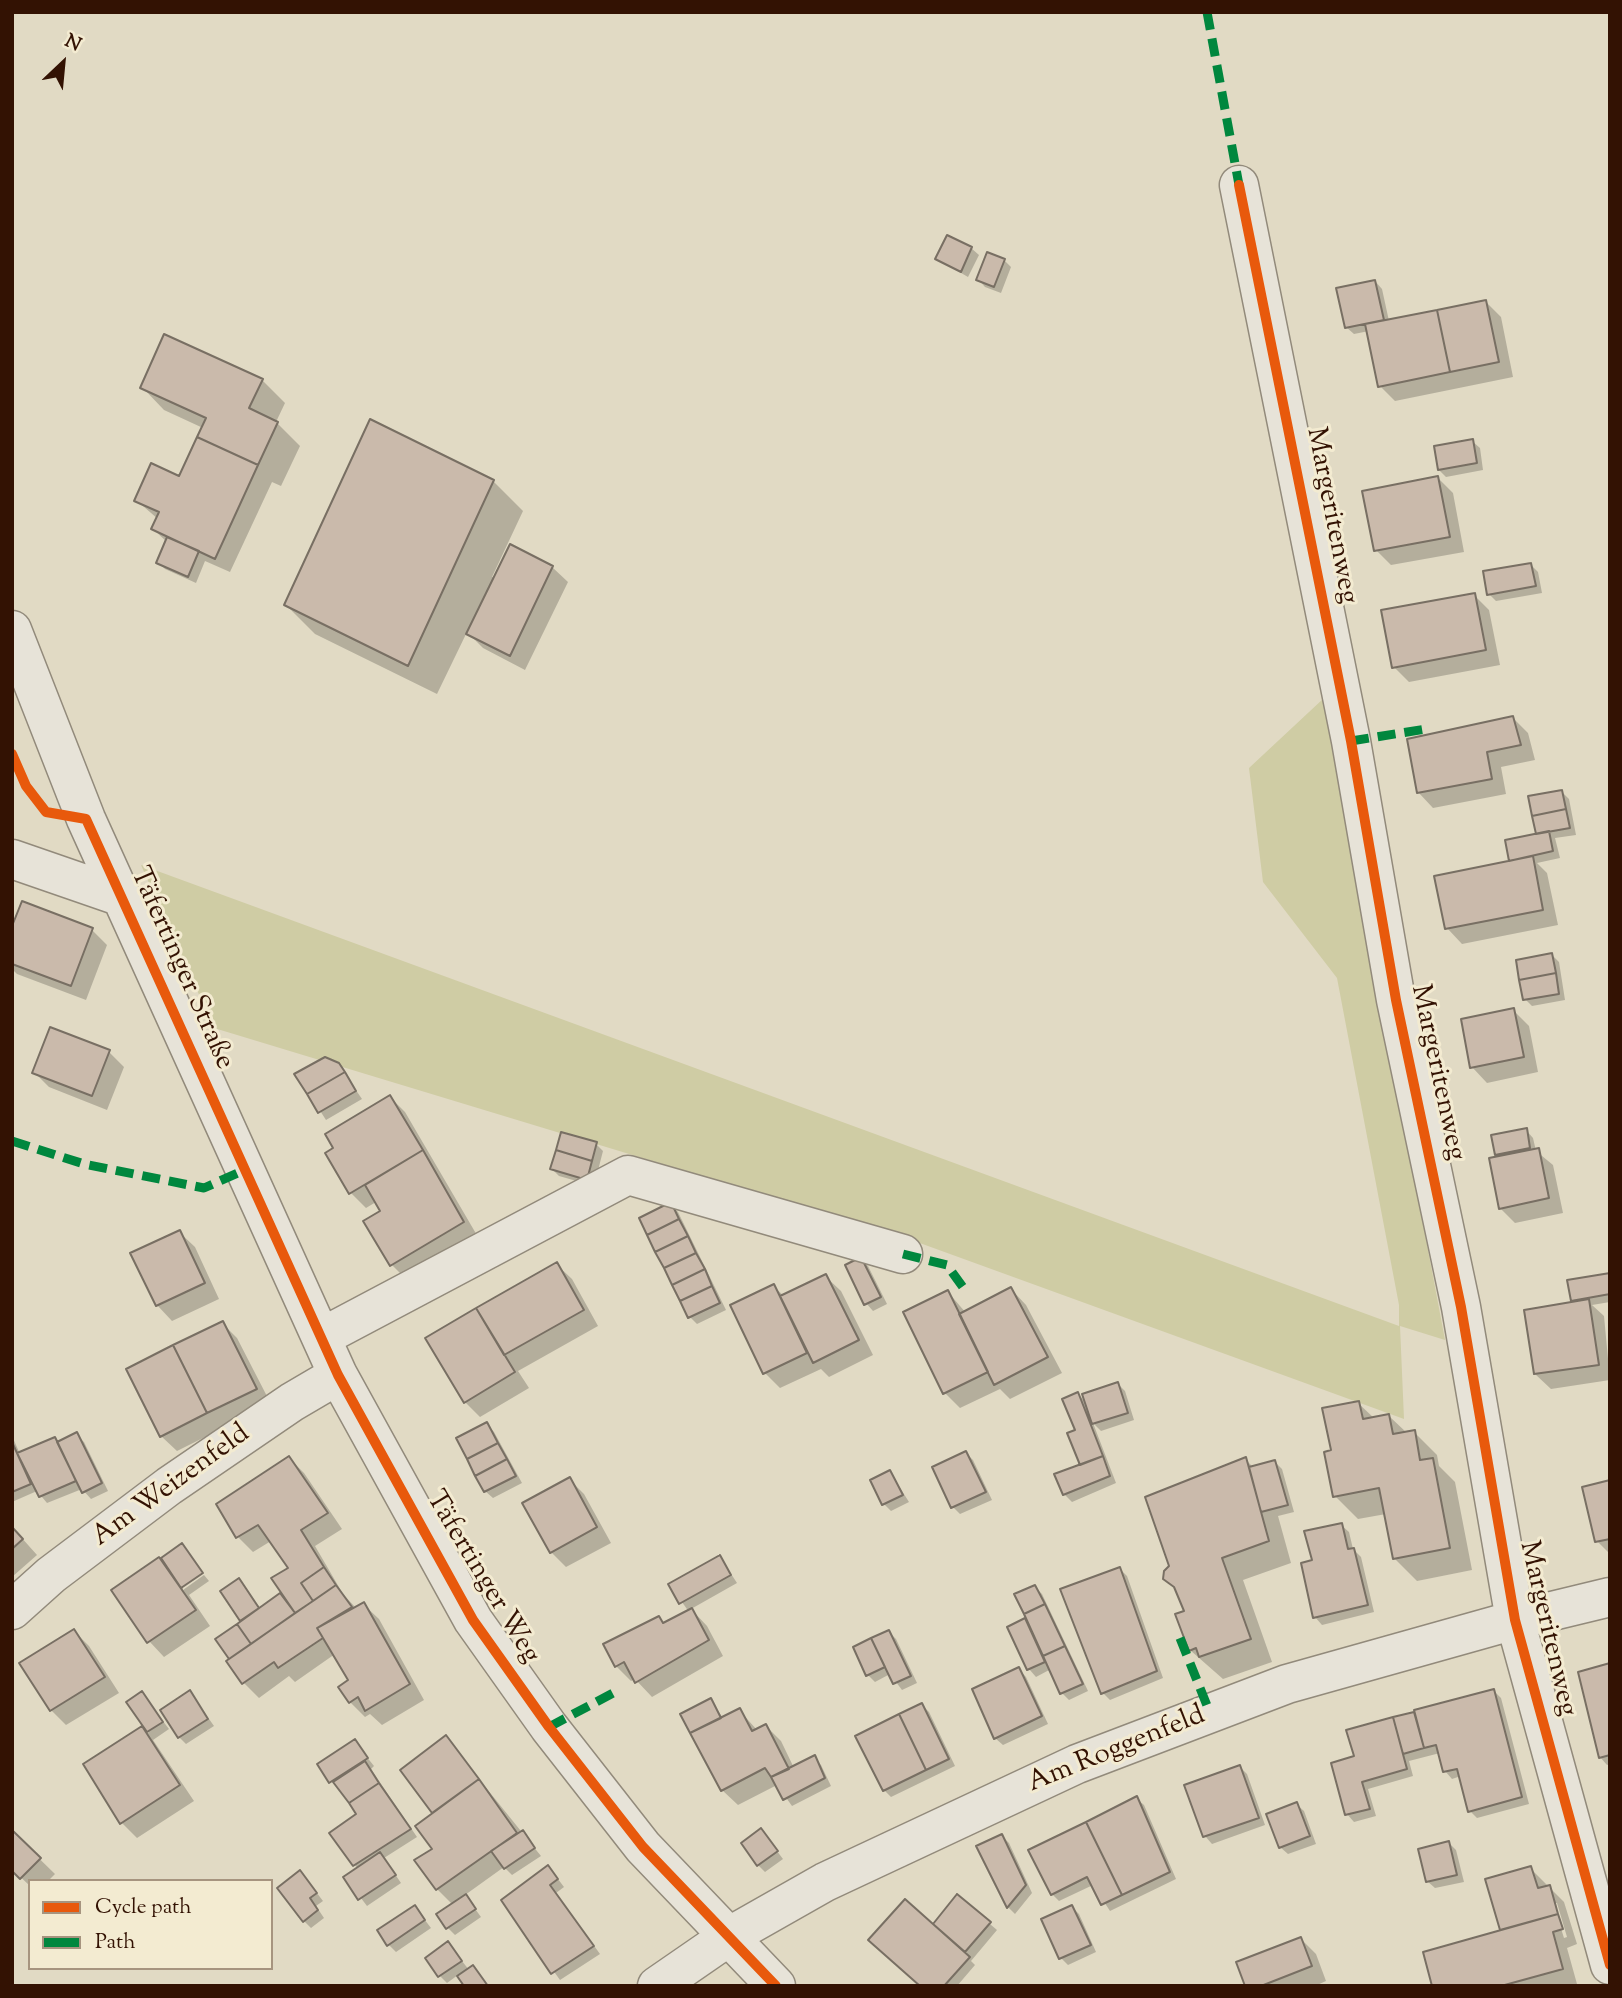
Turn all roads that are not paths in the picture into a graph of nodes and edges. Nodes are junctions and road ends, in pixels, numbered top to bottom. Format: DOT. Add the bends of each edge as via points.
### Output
graph roads {
  1 [pos="1239,185"];
  2 [pos="12,630"];
  3 [pos="12,859"];
  4 [pos="122,898"];
  5 [pos="232,1138"];
  6 [pos="903,1254"];
  7 [pos="322,1337"];
  8 [pos="338,1375"];
  9 [pos="1610,1597"];
  10 [pos="12,1610"];
  11 [pos="1515,1620"];
  12 [pos="728,1937"];
  13 [pos="1610,1965"];
  14 [pos="657,1986"];
  15 [pos="776,1986"];
  1 -- 11 [label="street, Margeritenweg" via="1331,636 1396,1000 1461,1307"];
  2 -- 4 [label="street, Täfertinger Straße"];
  3 -- 4 [label="street, Täfertinger Straße"];
  4 -- 5 [label="street, Täfertinger Straße"];
  5 -- 7 [label="street, Täfertinger Weg"];
  6 -- 7 [label="street" via="628,1175"];
  7 -- 8 [label="street, Täfertinger Weg"];
  8 -- 10 [label="street, Am Weizenfeld" via="169,1486"];
  8 -- 12 [label="street, Täfertinger Weg" via="473,1620 643,1847"];
  9 -- 11 [label="street, Am Roggenfeld"];
  11 -- 12 [label="street, Am Roggenfeld" via="1287,1684 1077,1764 825,1882"];
  11 -- 13 [label="street, Margeritenweg"];
  12 -- 14 [label="street, Am Roggenfeld"];
  12 -- 15 [label="street, Täfertinger Weg"];
}
